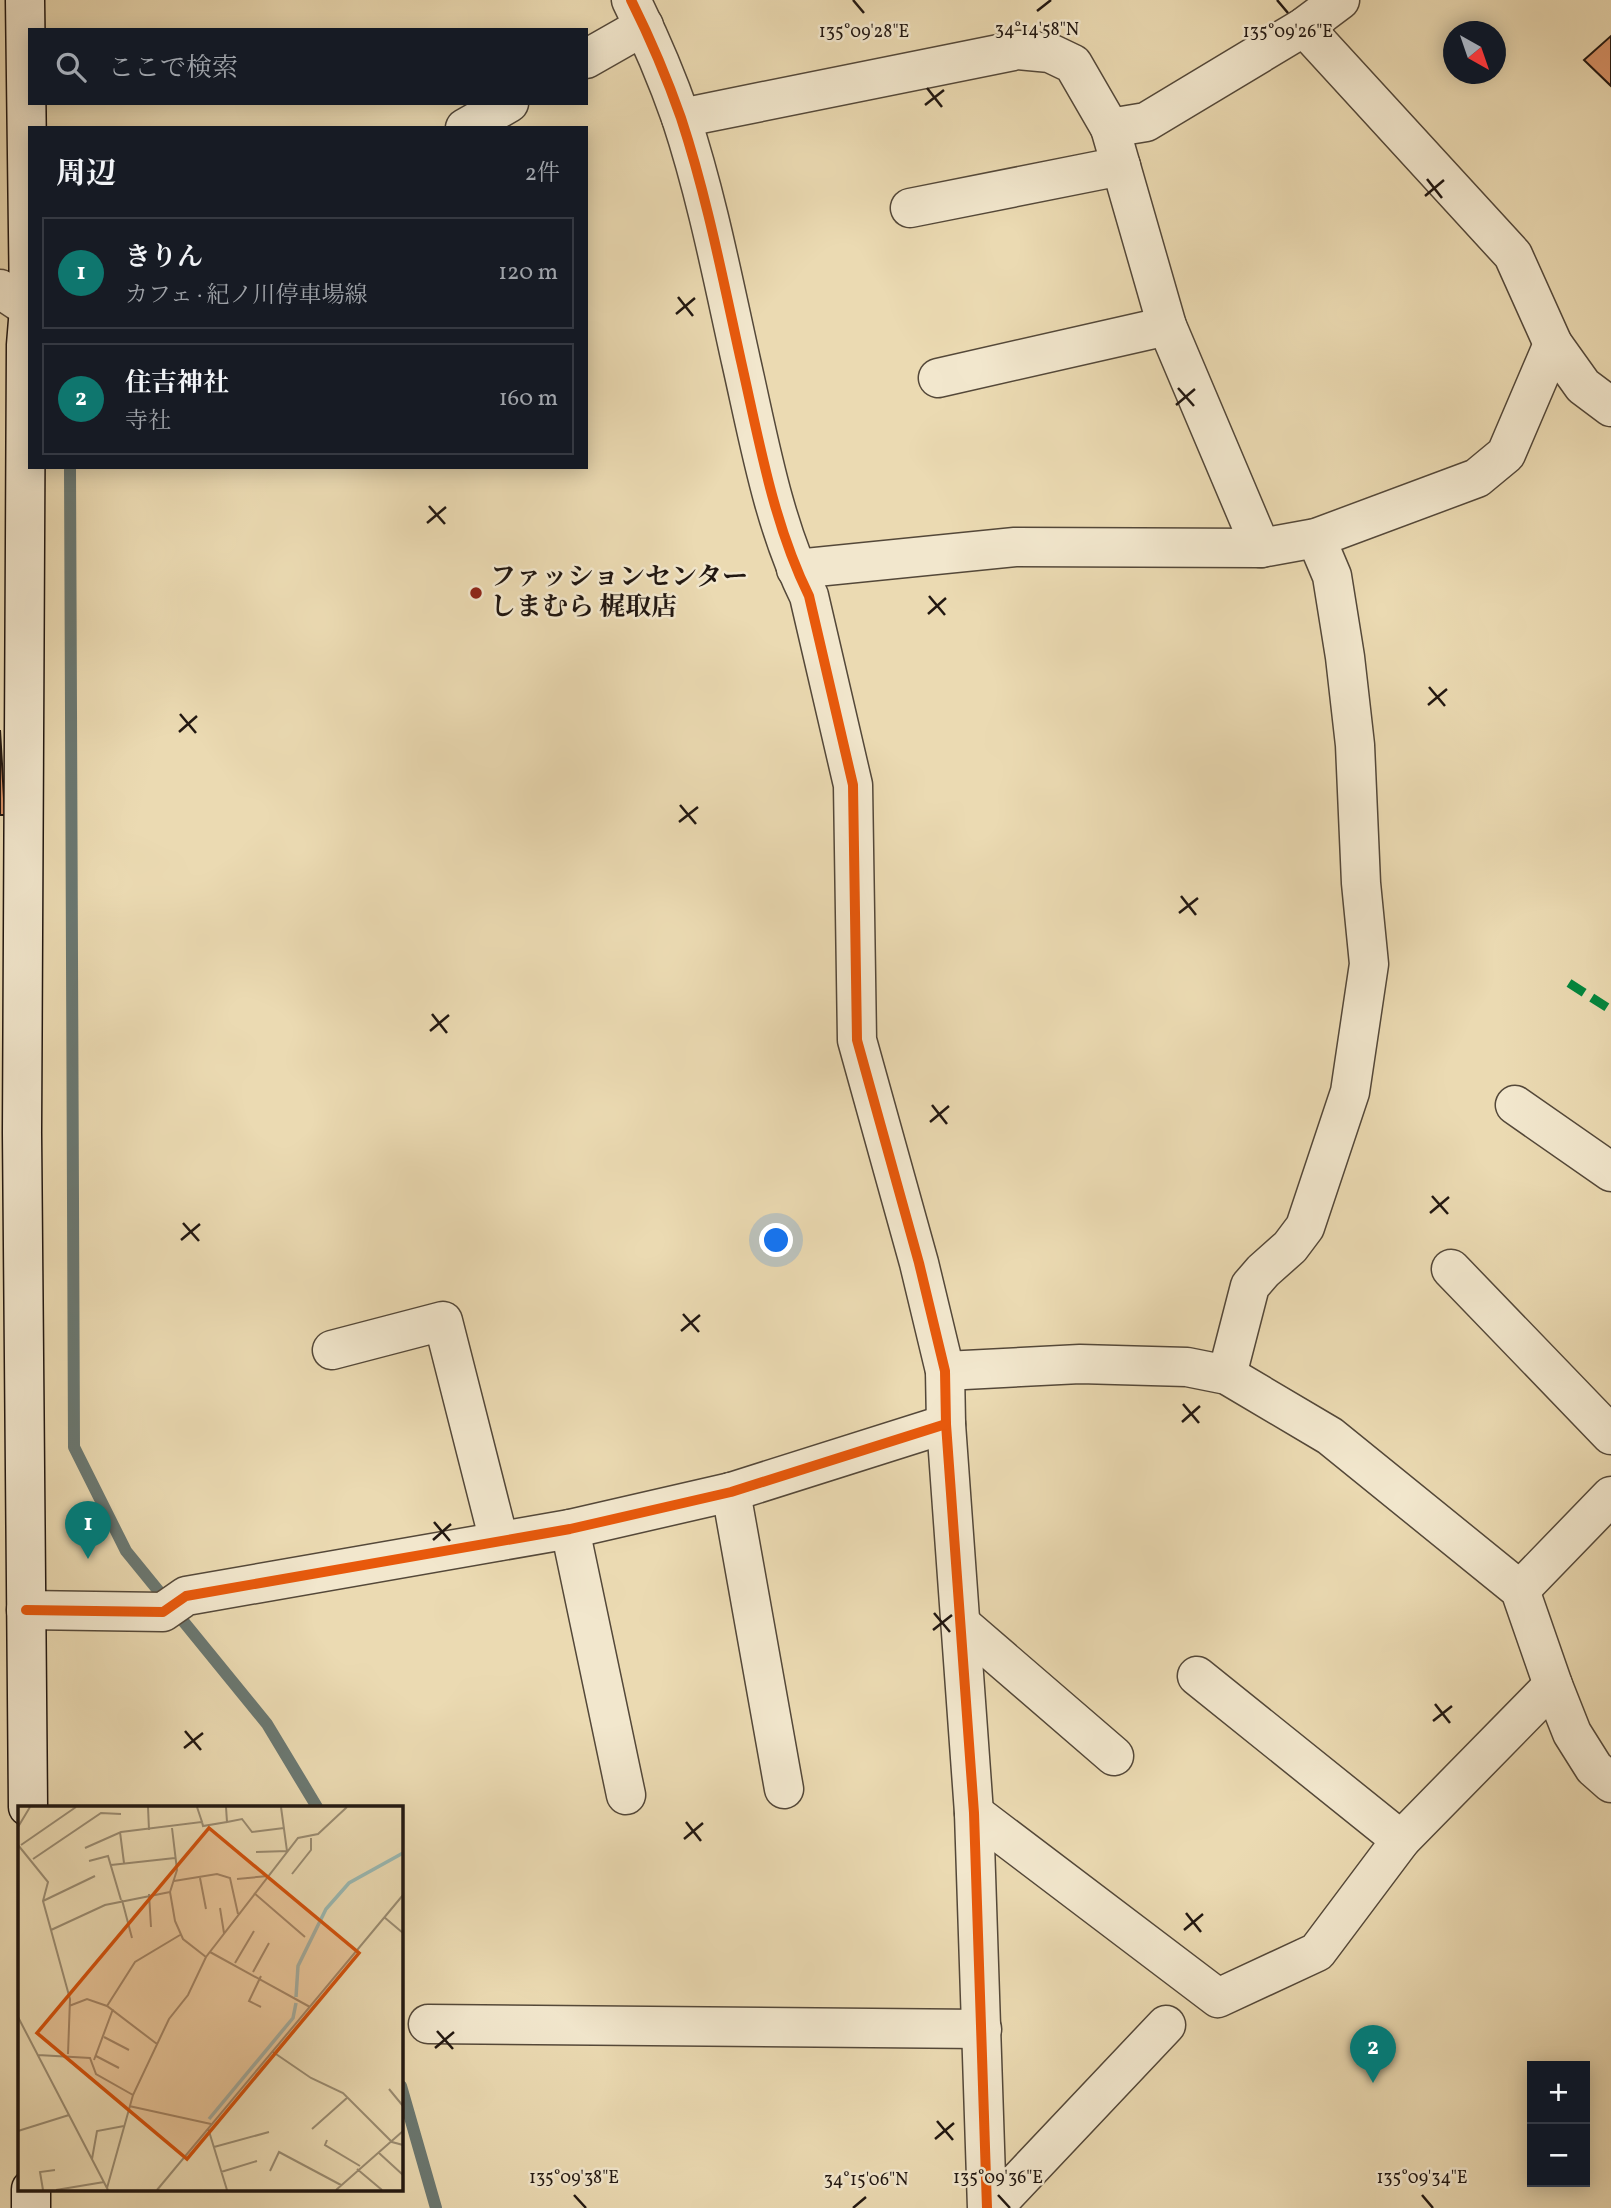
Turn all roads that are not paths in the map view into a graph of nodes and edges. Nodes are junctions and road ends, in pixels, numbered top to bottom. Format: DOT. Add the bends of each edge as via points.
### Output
graph roads {
  1 [pos="25,0"];
  2 [pos="1340,0"];
  3 [pos="638,13"];
  4 [pos="1304,27"];
  5 [pos="588,57"];
  6 [pos="505,105"];
  7 [pos="681,118"];
  8 [pos="469,126"];
  9 [pos="1110,128"];
  10 [pos="1121,166"];
  11 [pos="910,208"];
  12 [pos="0,289"];
  13 [pos="1167,326"];
  14 [pos="28,333"];
  15 [pos="1553,344"];
  16 [pos="938,378"];
  17 [pos="1611,407"];
  18 [pos="1316,538"];
  19 [pos="1261,548"];
  20 [pos="796,569"];
  21 [pos="1515,1105"];
  22 [pos="11,1134"];
  23 [pos="1611,1172"];
  24 [pos="1451,1269"];
  25 [pos="332,1350"];
  26 [pos="945,1371"];
  27 [pos="1227,1375"];
  28 [pos="946,1424"];
  29 [pos="1611,1435"];
  30 [pos="731,1492"];
  31 [pos="1611,1496"];
  32 [pos="569,1529"];
  33 [pos="499,1541"];
  34 [pos="1520,1590"];
  35 [pos="26,1610"];
  36 [pos="961,1624"];
  37 [pos="1197,1676"];
  38 [pos="1553,1685"];
  39 [pos="1114,1756"];
  40 [pos="1611,1783"];
  41 [pos="784,1789"];
  42 [pos="626,1795"];
  43 [pos="28,1806"];
  44 [pos="974,1813"];
  45 [pos="1401,1840"];
  46 [pos="428,2024"];
  47 [pos="1166,2025"];
  48 [pos="982,2029"];
  49 [pos="31,2190"];
  50 [pos="31,2208"];
  51 [pos="988,2208"];
  52 [pos="993,2208"];
  1 -- 14 [label="street"];
  2 -- 4 [label="street"];
  3 -- 5 [label="street"];
  3 -- 7 [label="street"];
  4 -- 9 [label="street" via="1146,122"];
  4 -- 15 [label="street" via="1513,255"];
  6 -- 8 [label="street"];
  7 -- 9 [label="street" via="1018,51 1050,53 1073,65"];
  7 -- 20 [label="street" via="715,239 766,471"];
  9 -- 10 [label="street"];
  10 -- 11 [label="street"];
  10 -- 13 [label="street"];
  12 -- 14 [label="street"];
  13 -- 16 [label="street"];
  13 -- 19 [label="street"];
  14 -- 22 [label="street"];
  15 -- 17 [label="street" via="1583,386"];
  15 -- 18 [label="street" via="1506,454 1477,478"];
  18 -- 19 [label="street"];
  18 -- 27 [label="street" via="1332,576 1345,657 1369,964 1350,1092 1305,1227 1250,1286"];
  19 -- 20 [label="street" via="1015,547"];
  20 -- 26 [label="street" via="809,596 853,785 857,1040"];
  21 -- 23 [label="street"];
  22 -- 35 [label="street"];
  24 -- 29 [label="street"];
  25 -- 33 [label="street" via="443,1321"];
  26 -- 27 [label="street" via="1080,1364 1187,1367"];
  26 -- 28 [label="street"];
  27 -- 34 [label="street" via="1330,1436"];
  28 -- 30 [label="street"];
  28 -- 36 [label="street"];
  30 -- 32 [label="street"];
  30 -- 41 [label="street"];
  31 -- 34 [label="street"];
  32 -- 33 [label="street"];
  32 -- 42 [label="street"];
  33 -- 35 [label="street" via="175,1604"];
  34 -- 38 [label="street"];
  35 -- 43 [label="street"];
  36 -- 39 [label="street"];
  36 -- 44 [label="street"];
  37 -- 45 [label="street"];
  38 -- 40 [label="street" via="1572,1733 1594,1768"];
  38 -- 45 [label="street"];
  44 -- 45 [label="street" via="1218,1998 1317,1952"];
  44 -- 48 [label="street"];
  46 -- 48 [label="street"];
  47 -- 52 [label="street"];
  48 -- 51 [label="street"];
  49 -- 50 [label="street"];
}
